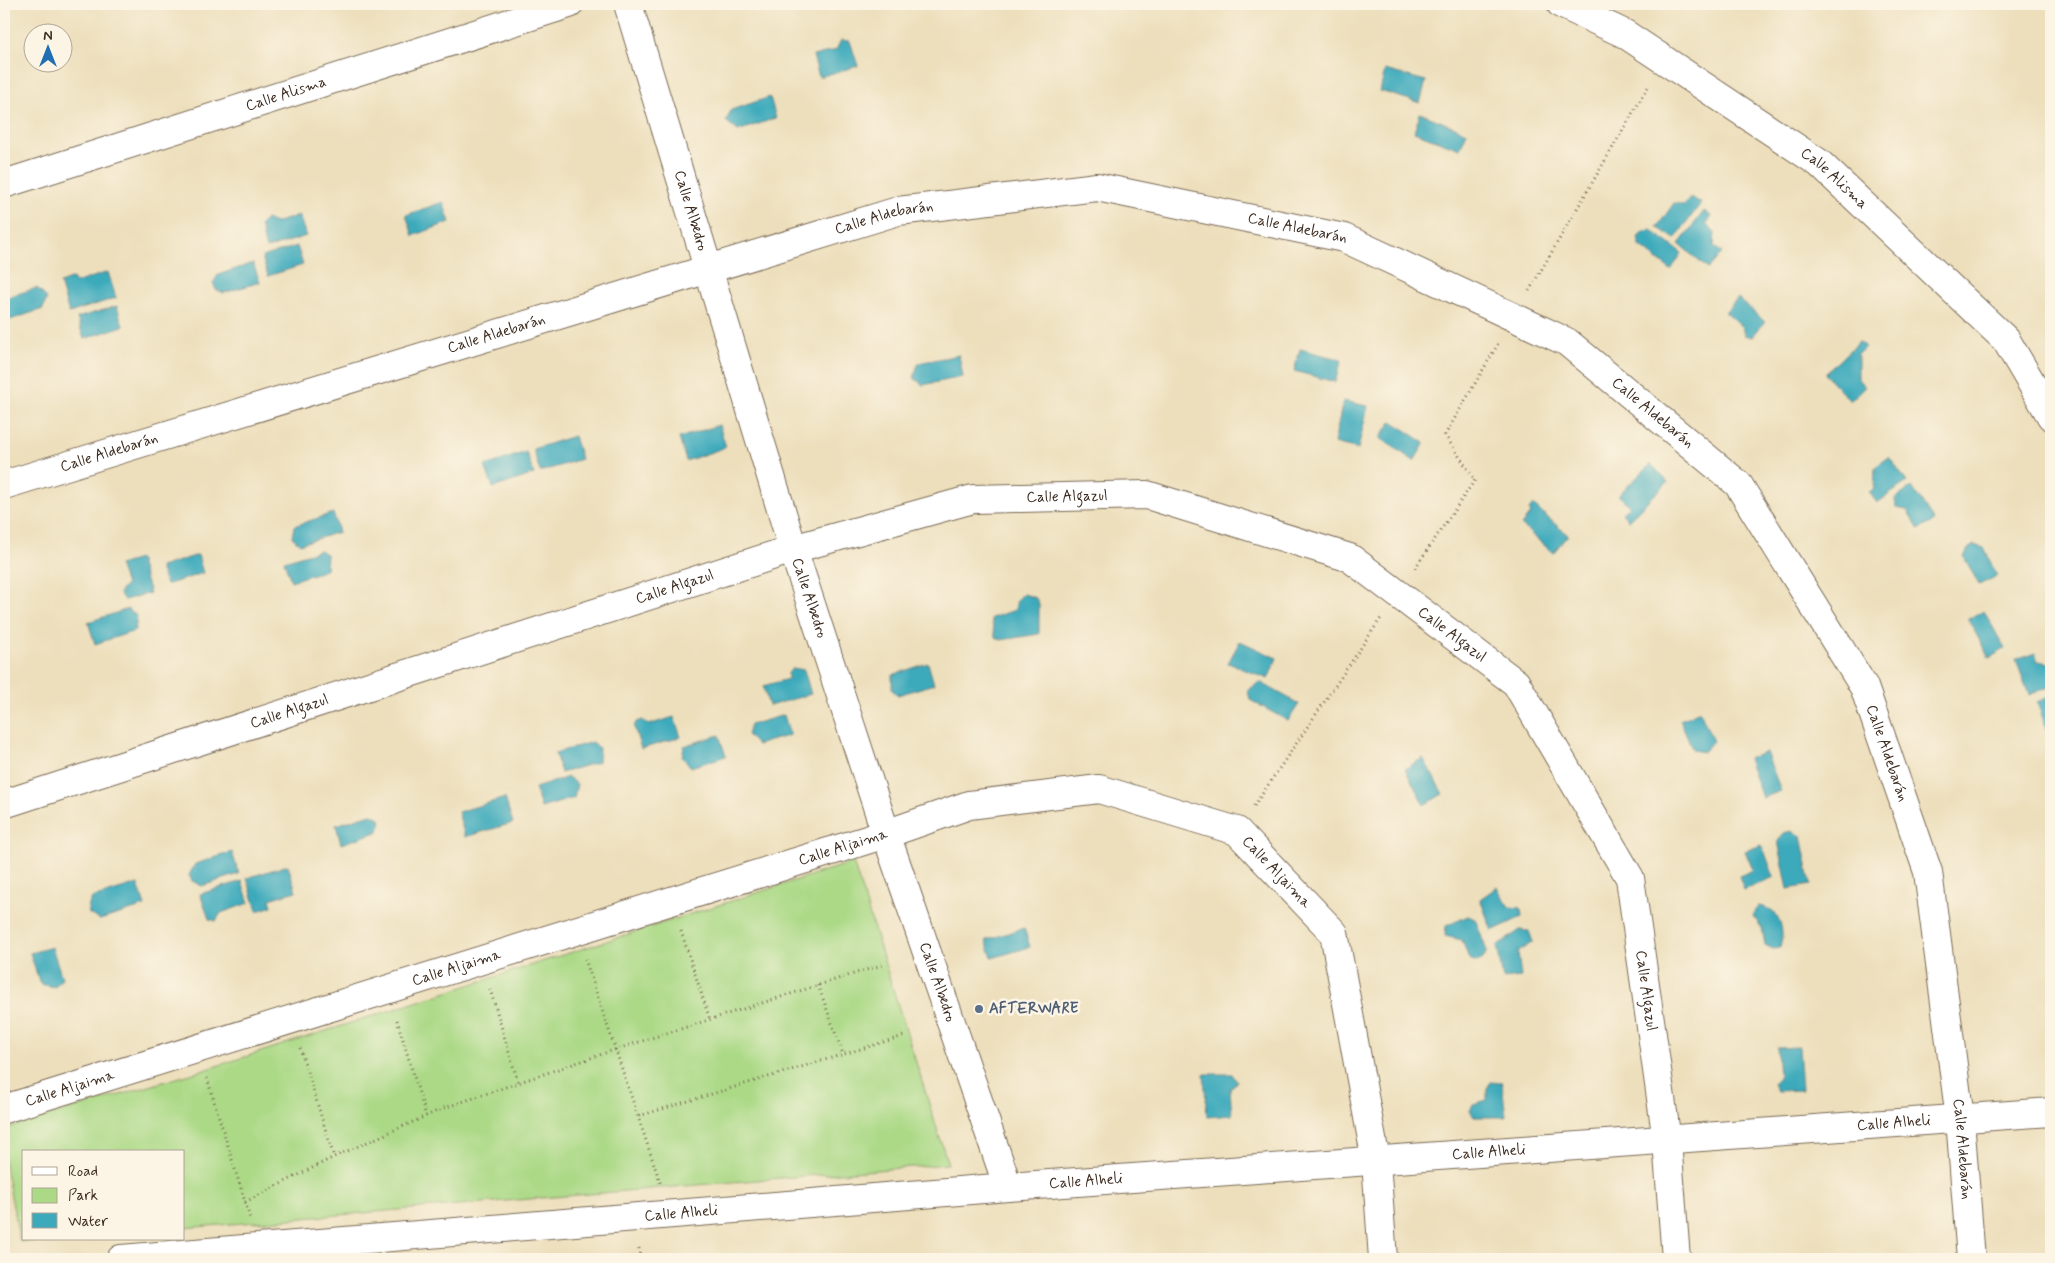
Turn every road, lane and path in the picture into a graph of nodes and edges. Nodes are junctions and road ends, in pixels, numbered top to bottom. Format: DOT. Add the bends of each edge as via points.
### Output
graph roads {
  1 [pos="569,4"];
  2 [pos="628,4"];
  3 [pos="1560,4"];
  4 [pos="1663,60"];
  5 [pos="4,184"];
  6 [pos="710,268"];
  7 [pos="1514,317"];
  8 [pos="2051,416"];
  9 [pos="4,485"];
  10 [pos="793,548"];
  11 [pos="1398,594"];
  12 [pos="4,804"];
  13 [pos="1237,831"];
  14 [pos="886,834"];
  15 [pos="680,928"];
  16 [pos="585,958"];
  17 [pos="885,964"];
  18 [pos="487,979"];
  19 [pos="818,985"];
  20 [pos="396,1018"];
  21 [pos="710,1020"];
  22 [pos="907,1035"];
  23 [pos="298,1040"];
  24 [pos="617,1049"];
  25 [pos="843,1054"];
  26 [pos="204,1070"];
  27 [pos="518,1082"];
  28 [pos="4,1108"];
  29 [pos="2051,1112"];
  30 [pos="426,1116"];
  31 [pos="639,1116"];
  32 [pos="1960,1119"];
  33 [pos="1667,1141"];
  34 [pos="334,1158"];
  35 [pos="1376,1161"];
  36 [pos="1008,1187"];
  37 [pos="662,1188"];
  38 [pos="245,1202"];
  39 [pos="251,1223"];
  40 [pos="121,1259"];
  41 [pos="1383,1259"];
  42 [pos="1676,1259"];
  43 [pos="1971,1259"];
  1 -- 5 [label="street, Calle Alisma"];
  2 -- 6 [label="street, Calle Albedro"];
  3 -- 4 [label="street, Calle Alisma" via="1625,34"];
  4 -- 7 [label="path"];
  4 -- 8 [label="street, Calle Alisma" via="1819,163 2006,340"];
  6 -- 7 [label="street, Calle Aldebarán" via="898,211 1098,186 1344,238"];
  6 -- 9 [label="street, Calle Aldebarán"];
  6 -- 10 [label="street, Calle Albedro"];
  7 -- 11 [label="path" via="1444,435 1475,480"];
  7 -- 32 [label="street, Calle Aldebarán" via="1567,342 1738,484 1864,687 1928,872"];
  10 -- 11 [label="street, Calle Algazul" via="973,499 1147,495 1350,558"];
  10 -- 12 [label="street, Calle Algazul"];
  10 -- 14 [label="street, Calle Albedro"];
  11 -- 13 [label="path"];
  11 -- 33 [label="street, Calle Algazul" via="1516,682 1630,878"];
  13 -- 14 [label="street, Calle Aljaima" via="1099,789 969,805"];
  13 -- 35 [label="street, Calle Aljaima" via="1334,933"];
  14 -- 28 [label="street, Calle Aljaima"];
  14 -- 36 [label="street, Calle Albedro"];
  15 -- 21 [label="path"];
  16 -- 24 [label="path"];
  17 -- 19 [label="path"];
  18 -- 27 [label="path"];
  19 -- 21 [label="path"];
  19 -- 25 [label="path"];
  20 -- 30 [label="path"];
  21 -- 24 [label="path"];
  22 -- 25 [label="path"];
  23 -- 34 [label="path"];
  24 -- 27 [label="path"];
  24 -- 31 [label="path"];
  25 -- 31 [label="path"];
  26 -- 38 [label="path"];
  27 -- 30 [label="path"];
  29 -- 32 [label="street, Calle Alheli"];
  30 -- 34 [label="path"];
  31 -- 37 [label="path"];
  32 -- 33 [label="street, Calle Alheli"];
  32 -- 43 [label="street, Calle Aldebarán"];
  33 -- 35 [label="street, Calle Alheli"];
  33 -- 42 [label="street, Calle Algazul"];
  34 -- 38 [label="path"];
  35 -- 36 [label="street, Calle Alheli"];
  35 -- 41 [label="street, Calle Aljaima"];
  36 -- 40 [label="street, Calle Alheli"];
  38 -- 39 [label="path"];
}
